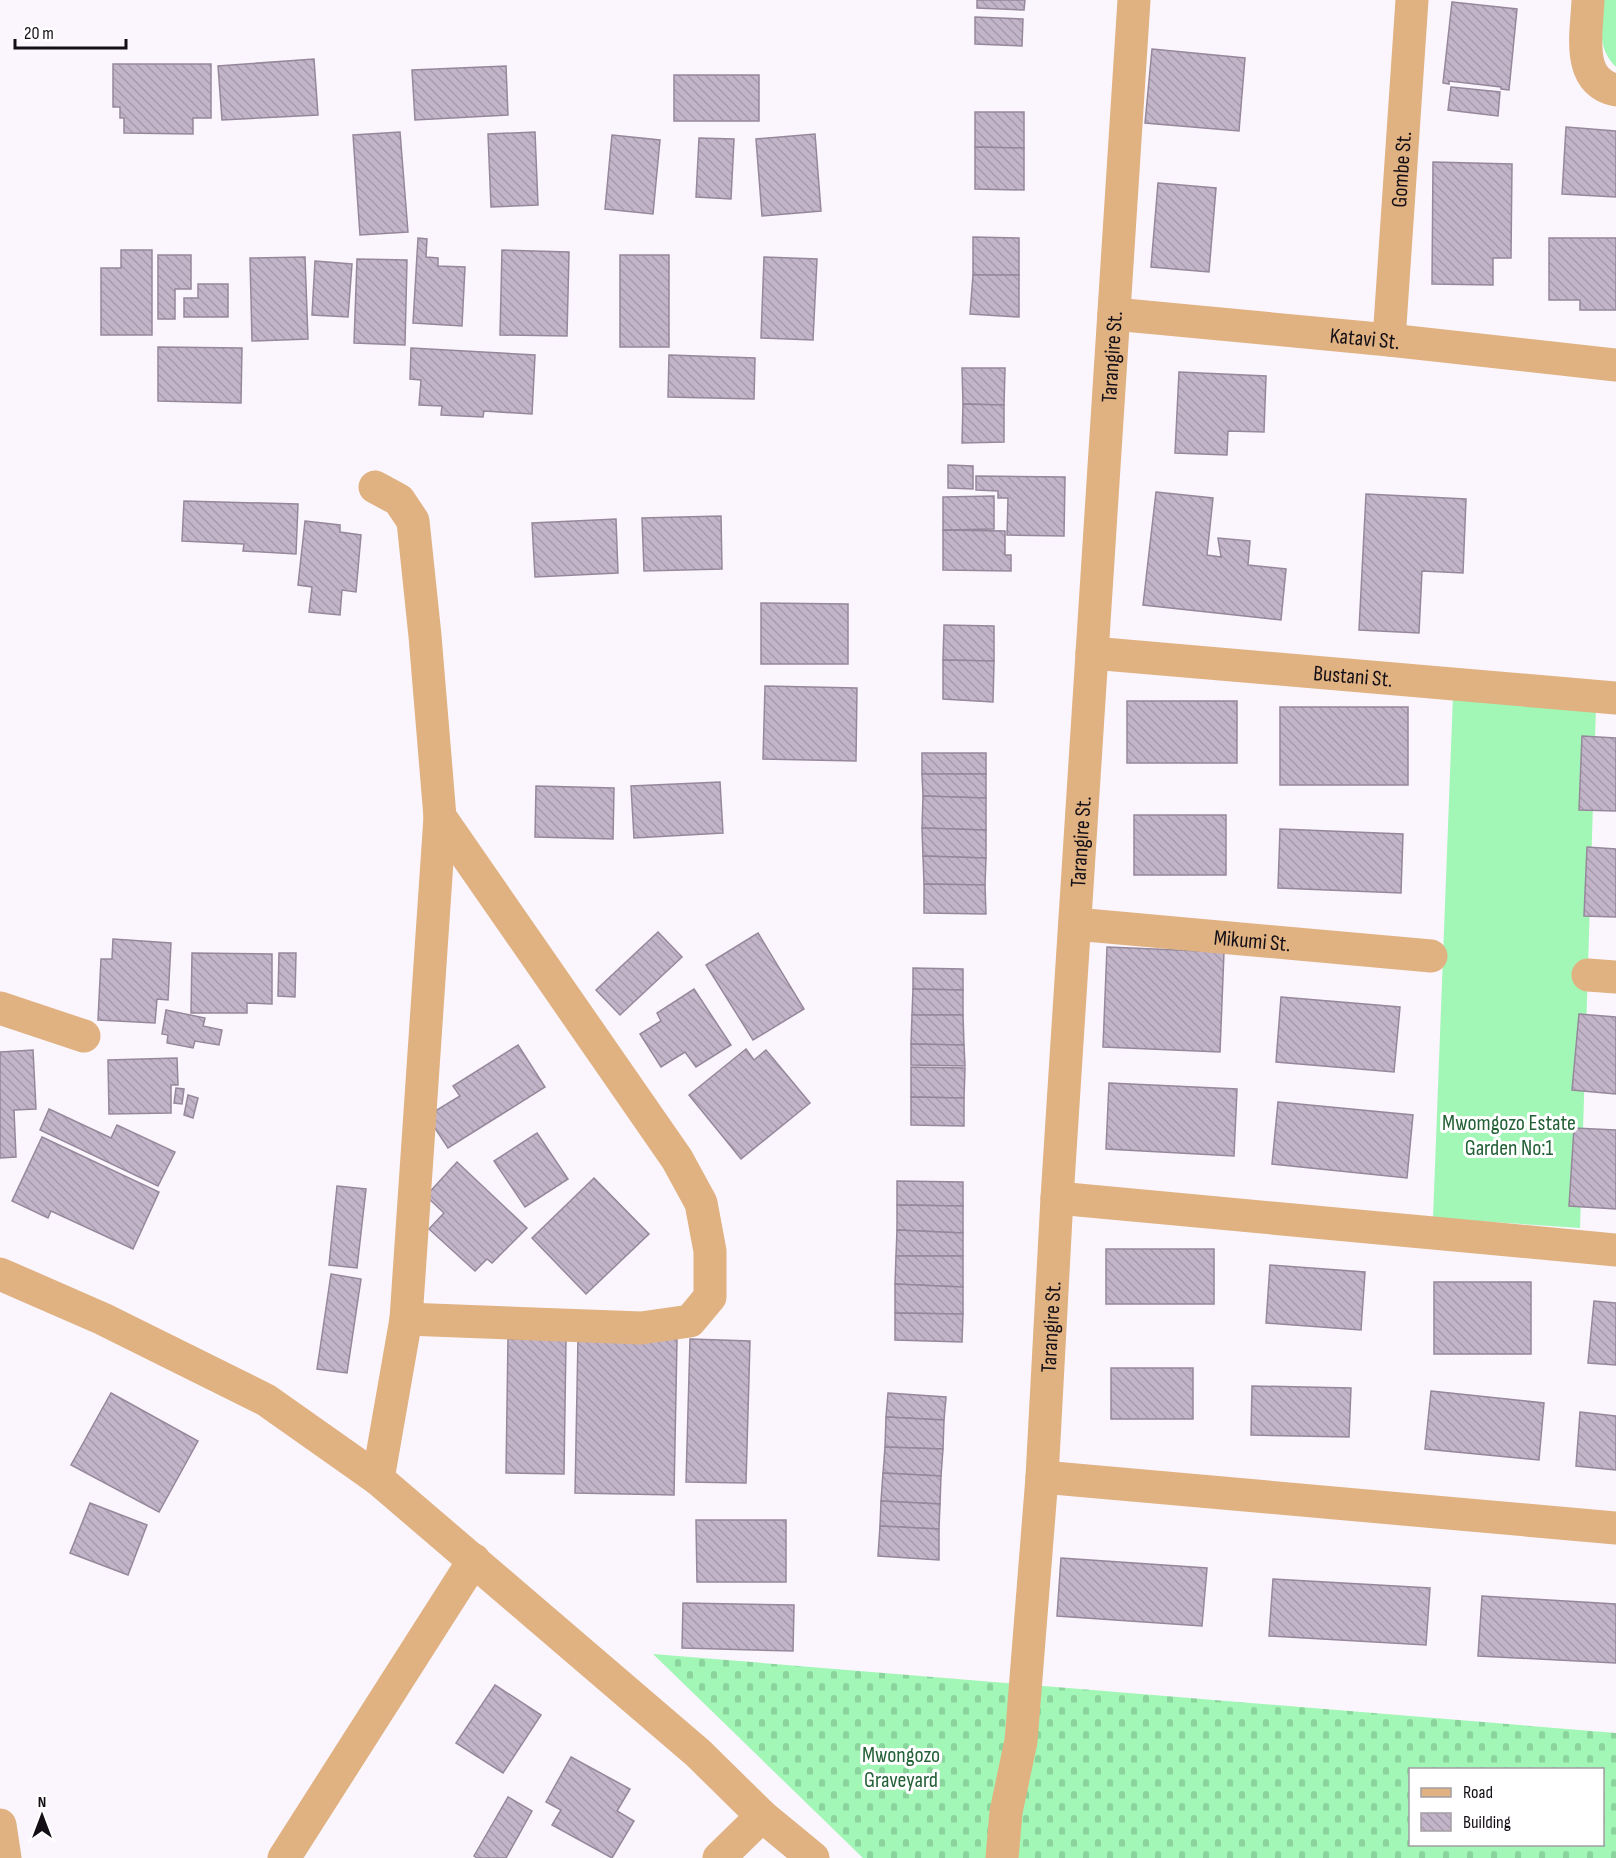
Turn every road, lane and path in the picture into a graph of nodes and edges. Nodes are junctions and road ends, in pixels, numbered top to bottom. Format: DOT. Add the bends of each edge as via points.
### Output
graph roads {
  1 [pos="1134,0"];
  2 [pos="1412,0"];
  3 [pos="1588,0"];
  4 [pos="1616,90"];
  5 [pos="1114,314"];
  6 [pos="1389,340"];
  7 [pos="1616,365"];
  8 [pos="375,487"];
  9 [pos="1092,653"];
  10 [pos="1616,698"];
  11 [pos="440,817"];
  12 [pos="1075,924"];
  13 [pos="1431,956"];
  14 [pos="0,1008"];
  15 [pos="84,1036"];
  16 [pos="1057,1198"];
  17 [pos="1616,1250"];
  18 [pos="0,1274"];
  19 [pos="406,1319"];
  20 [pos="1042,1477"];
  21 [pos="378,1479"];
  22 [pos="1616,1527"];
  23 [pos="474,1560"];
  24 [pos="762,1816"];
  25 [pos="0,1825"];
  26 [pos="5,1858"];
  27 [pos="284,1858"];
  28 [pos="719,1858"];
  29 [pos="813,1858"];
  30 [pos="1002,1858"];
  1 -- 5 [label="street, Tarangire St."];
  2 -- 6 [label="street, Gombe St."];
  3 -- 4 [label="street" via="1587,65 1595,79"];
  5 -- 6 [label="street, Katavi St."];
  5 -- 9 [label="street, Tarangire St."];
  6 -- 7 [label="street, Katavi St."];
  8 -- 11 [label="street" via="399,500 413,521"];
  9 -- 10 [label="street, Bustani St."];
  9 -- 12 [label="street, Tarangire St."];
  11 -- 19 [label="street"];
  11 -- 19 [label="street" via="692,1185 701,1203 710,1251 710,1297 690,1321 641,1328"];
  12 -- 13 [label="street, Mikumi St."];
  12 -- 16 [label="street, Tarangire St."];
  14 -- 15 [label="street"];
  16 -- 17 [label="street"];
  16 -- 20 [label="street, Tarangire St."];
  18 -- 21 [label="street" via="103,1319 266,1400"];
  19 -- 21 [label="street"];
  20 -- 22 [label="street"];
  20 -- 30 [label="street, Tarangire St." via="1021,1741 1006,1812"];
  21 -- 23 [label="street"];
  23 -- 24 [label="street" via="698,1753"];
  23 -- 27 [label="street"];
  24 -- 28 [label="street"];
  24 -- 29 [label="street"];
  25 -- 26 [label="street"];
}
